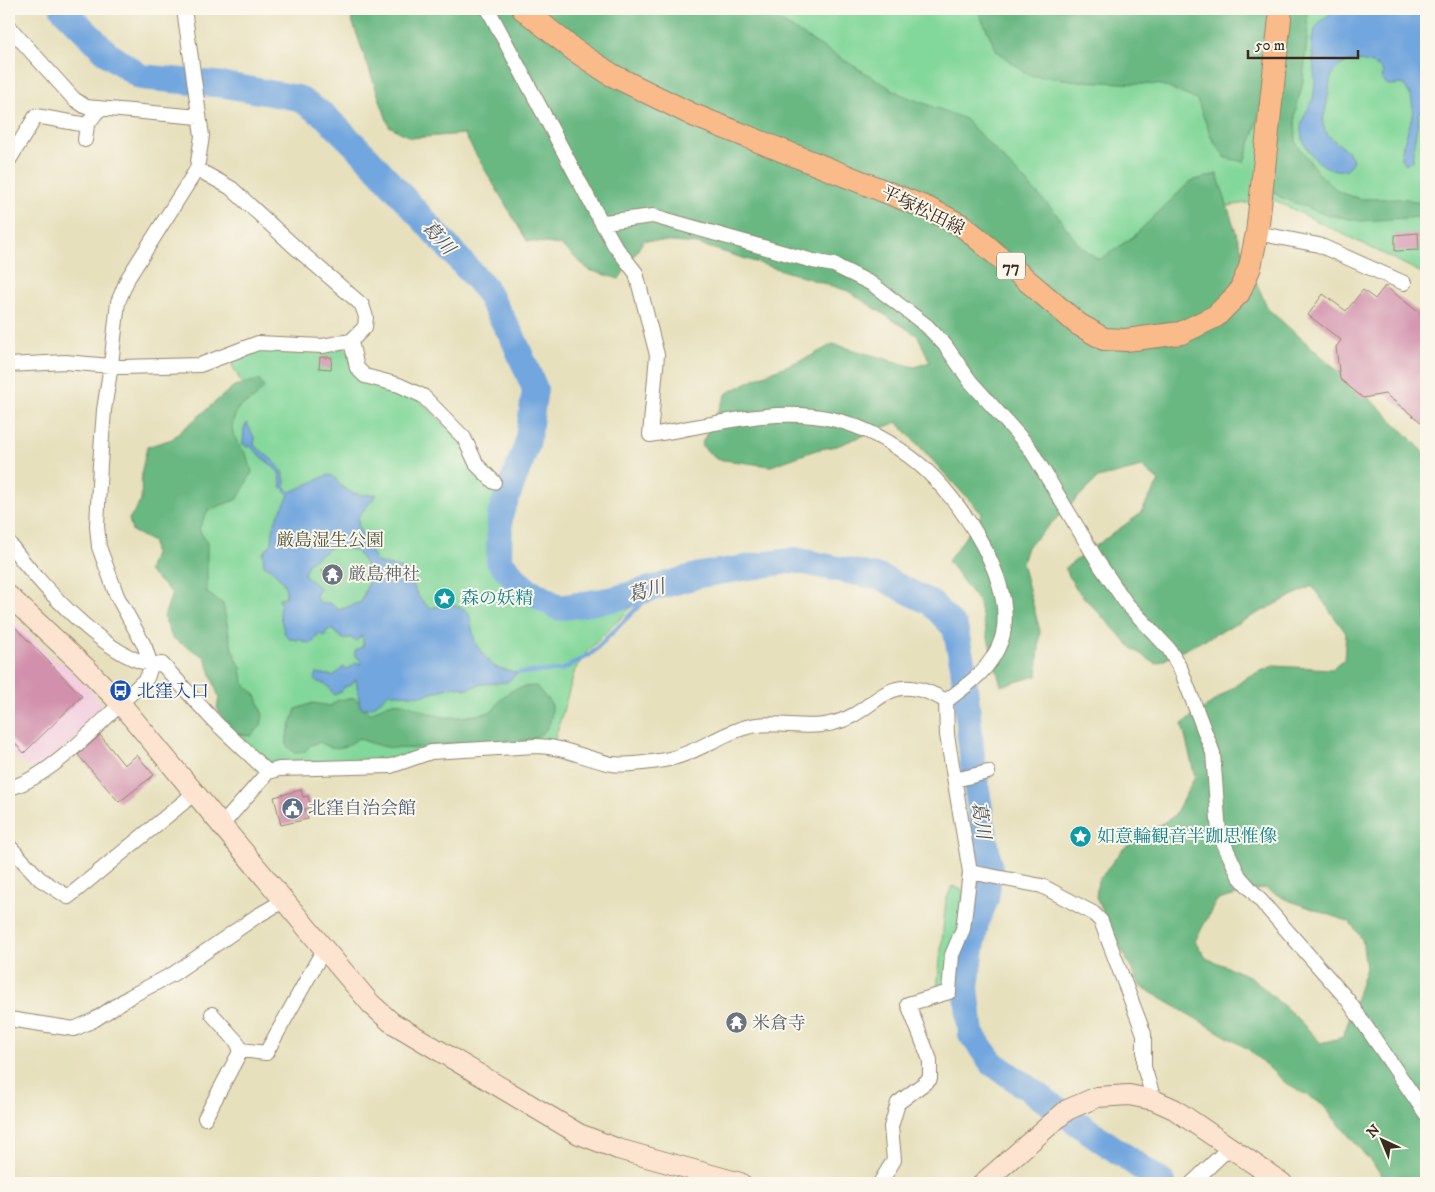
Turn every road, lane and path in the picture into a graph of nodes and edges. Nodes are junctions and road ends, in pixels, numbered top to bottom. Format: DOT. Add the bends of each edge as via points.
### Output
graph roads {
  1 [pos="184,9"];
  2 [pos="488,9"];
  3 [pos="524,9"];
  4 [pos="1281,9"];
  5 [pos="9,27"];
  6 [pos="99,109"];
  7 [pos="199,117"];
  8 [pos="87,125"];
  9 [pos="85,140"];
  10 [pos="9,160"];
  11 [pos="197,169"];
  12 [pos="604,222"];
  13 [pos="1257,233"];
  14 [pos="1404,283"];
  15 [pos="352,341"];
  16 [pos="9,365"];
  17 [pos="111,365"];
  18 [pos="494,482"];
  19 [pos="9,544"];
  20 [pos="9,596"];
  21 [pos="151,666"];
  22 [pos="950,698"];
  23 [pos="120,703"];
  24 [pos="268,772"];
  25 [pos="988,772"];
  26 [pos="955,780"];
  27 [pos="9,788"];
  28 [pos="195,793"];
  29 [pos="222,825"];
  30 [pos="9,846"];
  31 [pos="973,873"];
  32 [pos="285,900"];
  33 [pos="326,951"];
  34 [pos="212,1014"];
  35 [pos="9,1020"];
  36 [pos="241,1050"];
  37 [pos="1154,1100"];
  38 [pos="1426,1114"];
  39 [pos="205,1118"];
  40 [pos="1230,1147"];
  41 [pos="740,1183"];
  42 [pos="880,1183"];
  43 [pos="983,1183"];
  44 [pos="1192,1183"];
  45 [pos="1282,1183"];
  1 -- 7 [label="street"];
  2 -- 12 [label="street"];
  3 -- 13 [label="main road, 平塚松田線 / 77" via="574,50 612,75 676,107 929,209 963,226 1078,324 1104,339 1126,340 1181,333 1216,316 1239,293 1250,267"];
  4 -- 13 [label="main road, 平塚松田線 / 77"];
  5 -- 6 [label="street" via="74,99 86,107"];
  6 -- 7 [label="street"];
  6 -- 8 [label="street"];
  7 -- 11 [label="street" via="202,136"];
  8 -- 9 [label="street"];
  8 -- 10 [label="street" via="36,116"];
  11 -- 15 [label="street" via="231,188 362,304 365,327"];
  11 -- 17 [label="street" via="128,278 118,302"];
  12 -- 22 [label="street" via="615,246 636,273 657,356 650,435 737,420 801,414 838,421 869,431 920,464 972,525 998,582 1004,622 1001,641 990,664"];
  12 -- 38 [label="street" via="653,216 834,265 872,284 945,344 970,381 1030,447 1100,565 1126,603 1169,649 1181,670 1213,753 1219,833 1238,876 1347,999"];
  13 -- 14 [label="street" via="1319,245"];
  15 -- 17 [label="street" via="322,346 258,343 200,365"];
  15 -- 18 [label="street" via="357,368 366,376 423,396 464,438 477,465"];
  16 -- 17 [label="street" via="65,362"];
  17 -- 21 [label="street" via="100,464 99,548 117,596 145,647"];
  19 -- 21 [label="street" via="64,605 106,644"];
  20 -- 23 [label="street"];
  21 -- 23 [label="street" via="147,678"];
  21 -- 24 [label="street" via="162,664"];
  22 -- 24 [label="street" via="922,689 892,690 829,724 757,725 670,759 614,764 551,746 535,746 431,752 391,766"];
  22 -- 26 [label="street" via="947,736"];
  23 -- 27 [label="street" via="69,751 30,779"];
  23 -- 28 [label="street"];
  24 -- 29 [label="street"];
  25 -- 26 [label="street"];
  26 -- 31 [label="street"];
  28 -- 29 [label="street"];
  28 -- 30 [label="street" via="68,897 40,879"];
  29 -- 32 [label="street"];
  31 -- 37 [label="street" via="1042,886 1101,921 1144,1034 1144,1067"];
  31 -- 42 [label="street" via="963,929 952,956 949,992 908,1004 930,1060 930,1079 898,1103 891,1127 894,1160"];
  32 -- 33 [label="street"];
  32 -- 35 [label="street" via="173,974 74,1029"];
  33 -- 36 [label="street" via="266,1053"];
  33 -- 41 [label="street" via="371,1004 391,1022 579,1134 618,1149"];
  34 -- 36 [label="street"];
  36 -- 39 [label="street"];
  37 -- 40 [label="street" via="1174,1109"];
  37 -- 43 [label="street" via="1129,1095 1097,1097 1080,1104 1056,1119"];
  40 -- 44 [label="street"];
  40 -- 45 [label="street"];
}
